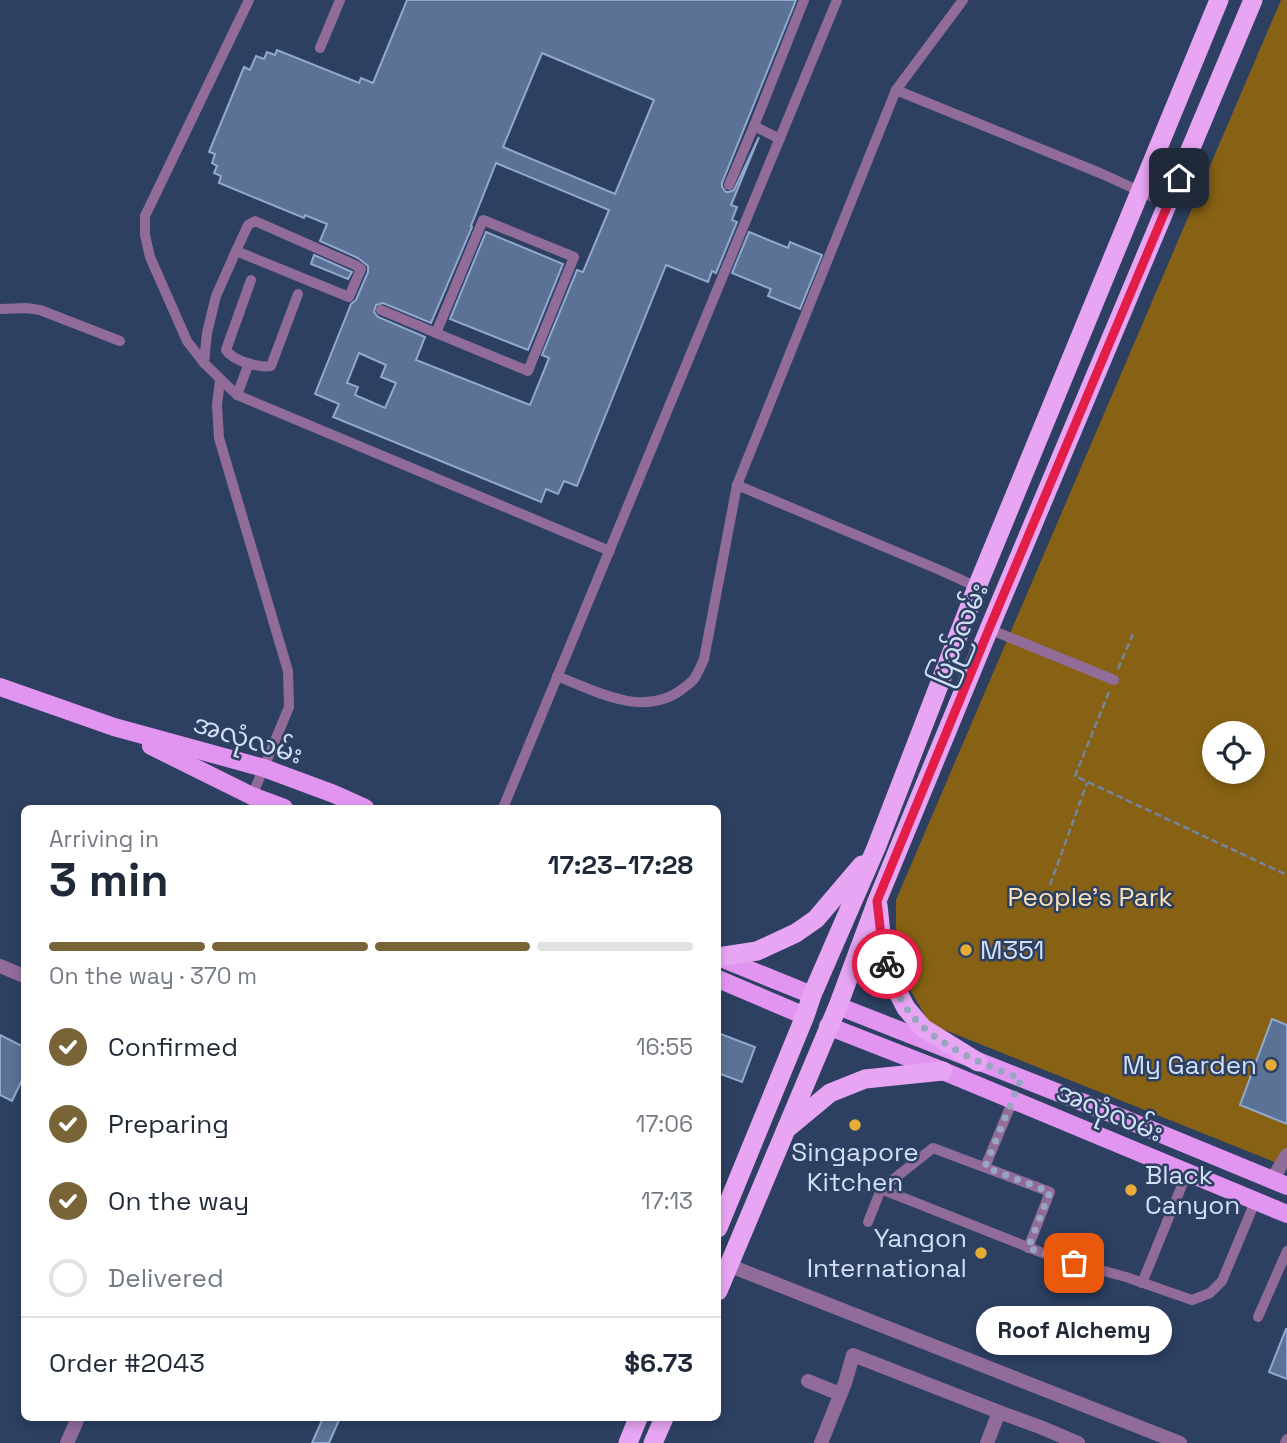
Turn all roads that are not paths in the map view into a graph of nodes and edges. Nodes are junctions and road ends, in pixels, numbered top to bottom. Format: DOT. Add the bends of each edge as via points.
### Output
graph roads {
  1 [pos="249,0"];
  2 [pos="340,0"];
  3 [pos="804,0"];
  4 [pos="837,0"];
  5 [pos="963,0"];
  6 [pos="1219,0"];
  7 [pos="1253,0"];
  8 [pos="320,48"];
  9 [pos="896,90"];
  10 [pos="754,127"];
  11 [pos="780,139"];
  12 [pos="729,185"];
  13 [pos="1139,191"];
  14 [pos="1168,204"];
  15 [pos="236,251"];
  16 [pos="251,280"];
  17 [pos="298,294"];
  18 [pos="0,309"];
  19 [pos="381,310"];
  20 [pos="436,333"];
  21 [pos="120,341"];
  22 [pos="204,363"];
  23 [pos="249,363"];
  24 [pos="220,380"];
  25 [pos="237,395"];
  26 [pos="737,485"];
  27 [pos="610,551"];
  28 [pos="977,587"];
  29 [pos="989,629"];
  30 [pos="557,676"];
  31 [pos="1114,680"];
  32 [pos="0,687"];
  33 [pos="114,727"];
  34 [pos="264,768"];
  35 [pos="253,796"];
  36 [pos="331,802"];
  37 [pos="276,805"];
  38 [pos="504,805"];
  39 [pos="876,848"];
  40 [pos="877,901"];
  41 [pos="721,957"];
  42 [pos="721,958"];
  43 [pos="0,967"];
  44 [pos="21,975"];
  45 [pos="721,980"];
  46 [pos="812,995"];
  47 [pos="838,1006"];
  48 [pos="805,1016"];
  49 [pos="828,1026"];
  50 [pos="978,1062"];
  51 [pos="943,1071"];
  52 [pos="1021,1079"];
  53 [pos="1013,1100"];
  54 [pos="786,1130"];
  55 [pos="1287,1155"];
  56 [pos="985,1167"];
  57 [pos="1188,1173"];
  58 [pos="1279,1183"];
  59 [pos="881,1189"];
  60 [pos="1255,1202"];
  61 [pos="1287,1214"];
  62 [pos="721,1221"];
  63 [pos="868,1222"];
  64 [pos="1028,1248"];
  65 [pos="1287,1251"];
  66 [pos="728,1265"];
  67 [pos="721,1283"];
  68 [pos="1142,1283"];
  69 [pos="1258,1317"];
  70 [pos="808,1381"];
  71 [pos="840,1394"];
  72 [pos="999,1412"];
  73 [pos="77,1421"];
  74 [pos="637,1421"];
  75 [pos="663,1421"];
  76 [pos="67,1443"];
  77 [pos="628,1443"];
  78 [pos="653,1443"];
  79 [pos="821,1443"];
  80 [pos="987,1443"];
  81 [pos="1078,1443"];
  82 [pos="1180,1443"];
  1 -- 22 [label="lane" via="145,216 150,257 187,341"];
  2 -- 8 [label="lane"];
  3 -- 10 [label="lane"];
  4 -- 11 [label="lane"];
  5 -- 9 [label="lane"];
  6 -- 13 [label="highway, ပြည်လမ်း"];
  7 -- 14 [label="highway, ပြည်လမ်း"];
  9 -- 13 [label="lane"];
  9 -- 26 [label="lane"];
  10 -- 11 [label="lane"];
  10 -- 12 [label="lane"];
  11 -- 27 [label="lane"];
  13 -- 14 [label="lane"];
  13 -- 28 [label="highway, ပြည်လမ်း"];
  14 -- 29 [label="highway, ပြည်လမ်း"];
  15 -- 15 [label="lane" via="349,297 361,269 256,221 248,225"];
  15 -- 22 [label="lane" via="216,296"];
  16 -- 23 [label="lane" via="226,350"];
  17 -- 23 [label="lane" via="271,366"];
  18 -- 21 [label="lane" via="40,310"];
  19 -- 20 [label="lane"];
  20 -- 20 [label="lane" via="528,371 574,257 483,220"];
  22 -- 24 [label="lane"];
  23 -- 25 [label="lane"];
  24 -- 25 [label="lane"];
  24 -- 34 [label="lane" via="219,438 288,671 289,707"];
  25 -- 27 [label="lane"];
  26 -- 28 [label="lane"];
  26 -- 30 [label="lane" via="704,659 692,681 660,701 642,702 625,701"];
  27 -- 30 [label="lane"];
  28 -- 39 [label="highway, ပြည်လမ်း"];
  29 -- 31 [label="lane"];
  29 -- 40 [label="highway, ပြည်လမ်း"];
  30 -- 38 [label="lane"];
  32 -- 33 [label="main road, အလုံလမ်း"];
  33 -- 34 [label="main road, အလုံလမ်း"];
  33 -- 35 [label="main road, အလုံလမ်း"];
  34 -- 35 [label="lane"];
  34 -- 36 [label="main road, အလုံလမ်း"];
  35 -- 37 [label="main road, အလုံလမ်း"];
  39 -- 41 [label="highway" via="816,919 758,951"];
  39 -- 46 [label="highway, ပြည်လမ်း"];
  40 -- 47 [label="highway, ပြည်လမ်း"];
  40 -- 50 [label="highway" via="883,953 906,1008 923,1028"];
  42 -- 46 [label="main road, အလုံလမ်း"];
  43 -- 44 [label="street"];
  45 -- 48 [label="main road, အလုံလမ်း"];
  46 -- 47 [label="highway, အလုံလမ်း"];
  46 -- 48 [label="highway, ပြည်လမ်း"];
  47 -- 49 [label="highway, ပြည်လမ်း"];
  47 -- 50 [label="main road, အလုံလမ်း"];
  48 -- 49 [label="highway, အလုံလမ်း"];
  48 -- 62 [label="highway, ပြည်လမ်း"];
  49 -- 51 [label="main road, အလုံလမ်း"];
  49 -- 54 [label="highway, ပြည်လမ်း"];
  50 -- 52 [label="main road, အလုံလမ်း"];
  51 -- 53 [label="main road, အလုံလမ်း"];
  51 -- 54 [label="highway" via="865,1079 830,1093"];
  52 -- 53 [label="main road"];
  52 -- 58 [label="main road, အလုံလမ်း"];
  53 -- 56 [label="lane"];
  53 -- 57 [label="main road, အလုံလမ်း"];
  54 -- 66 [label="highway, ပြည်လမ်း"];
  55 -- 58 [label="street"];
  56 -- 59 [label="lane" via="933,1148"];
  56 -- 64 [label="lane" via="1050,1192"];
  57 -- 60 [label="main road, အလုံလမ်း"];
  57 -- 68 [label="lane"];
  59 -- 63 [label="lane"];
  59 -- 64 [label="lane"];
  60 -- 61 [label="main road, အလုံလမ်း"];
  60 -- 68 [label="lane" via="1222,1281 1210,1293 1192,1300"];
  64 -- 68 [label="lane"];
  65 -- 69 [label="lane"];
  66 -- 67 [label="highway, ပြည်လမ်း"];
  66 -- 82 [label="street"];
  70 -- 71 [label="street"];
  71 -- 72 [label="street" via="853,1355"];
  71 -- 79 [label="street"];
  72 -- 80 [label="street"];
  72 -- 81 [label="street"];
  73 -- 76 [label="street"];
  74 -- 77 [label="highway"];
  75 -- 78 [label="highway"];
}
